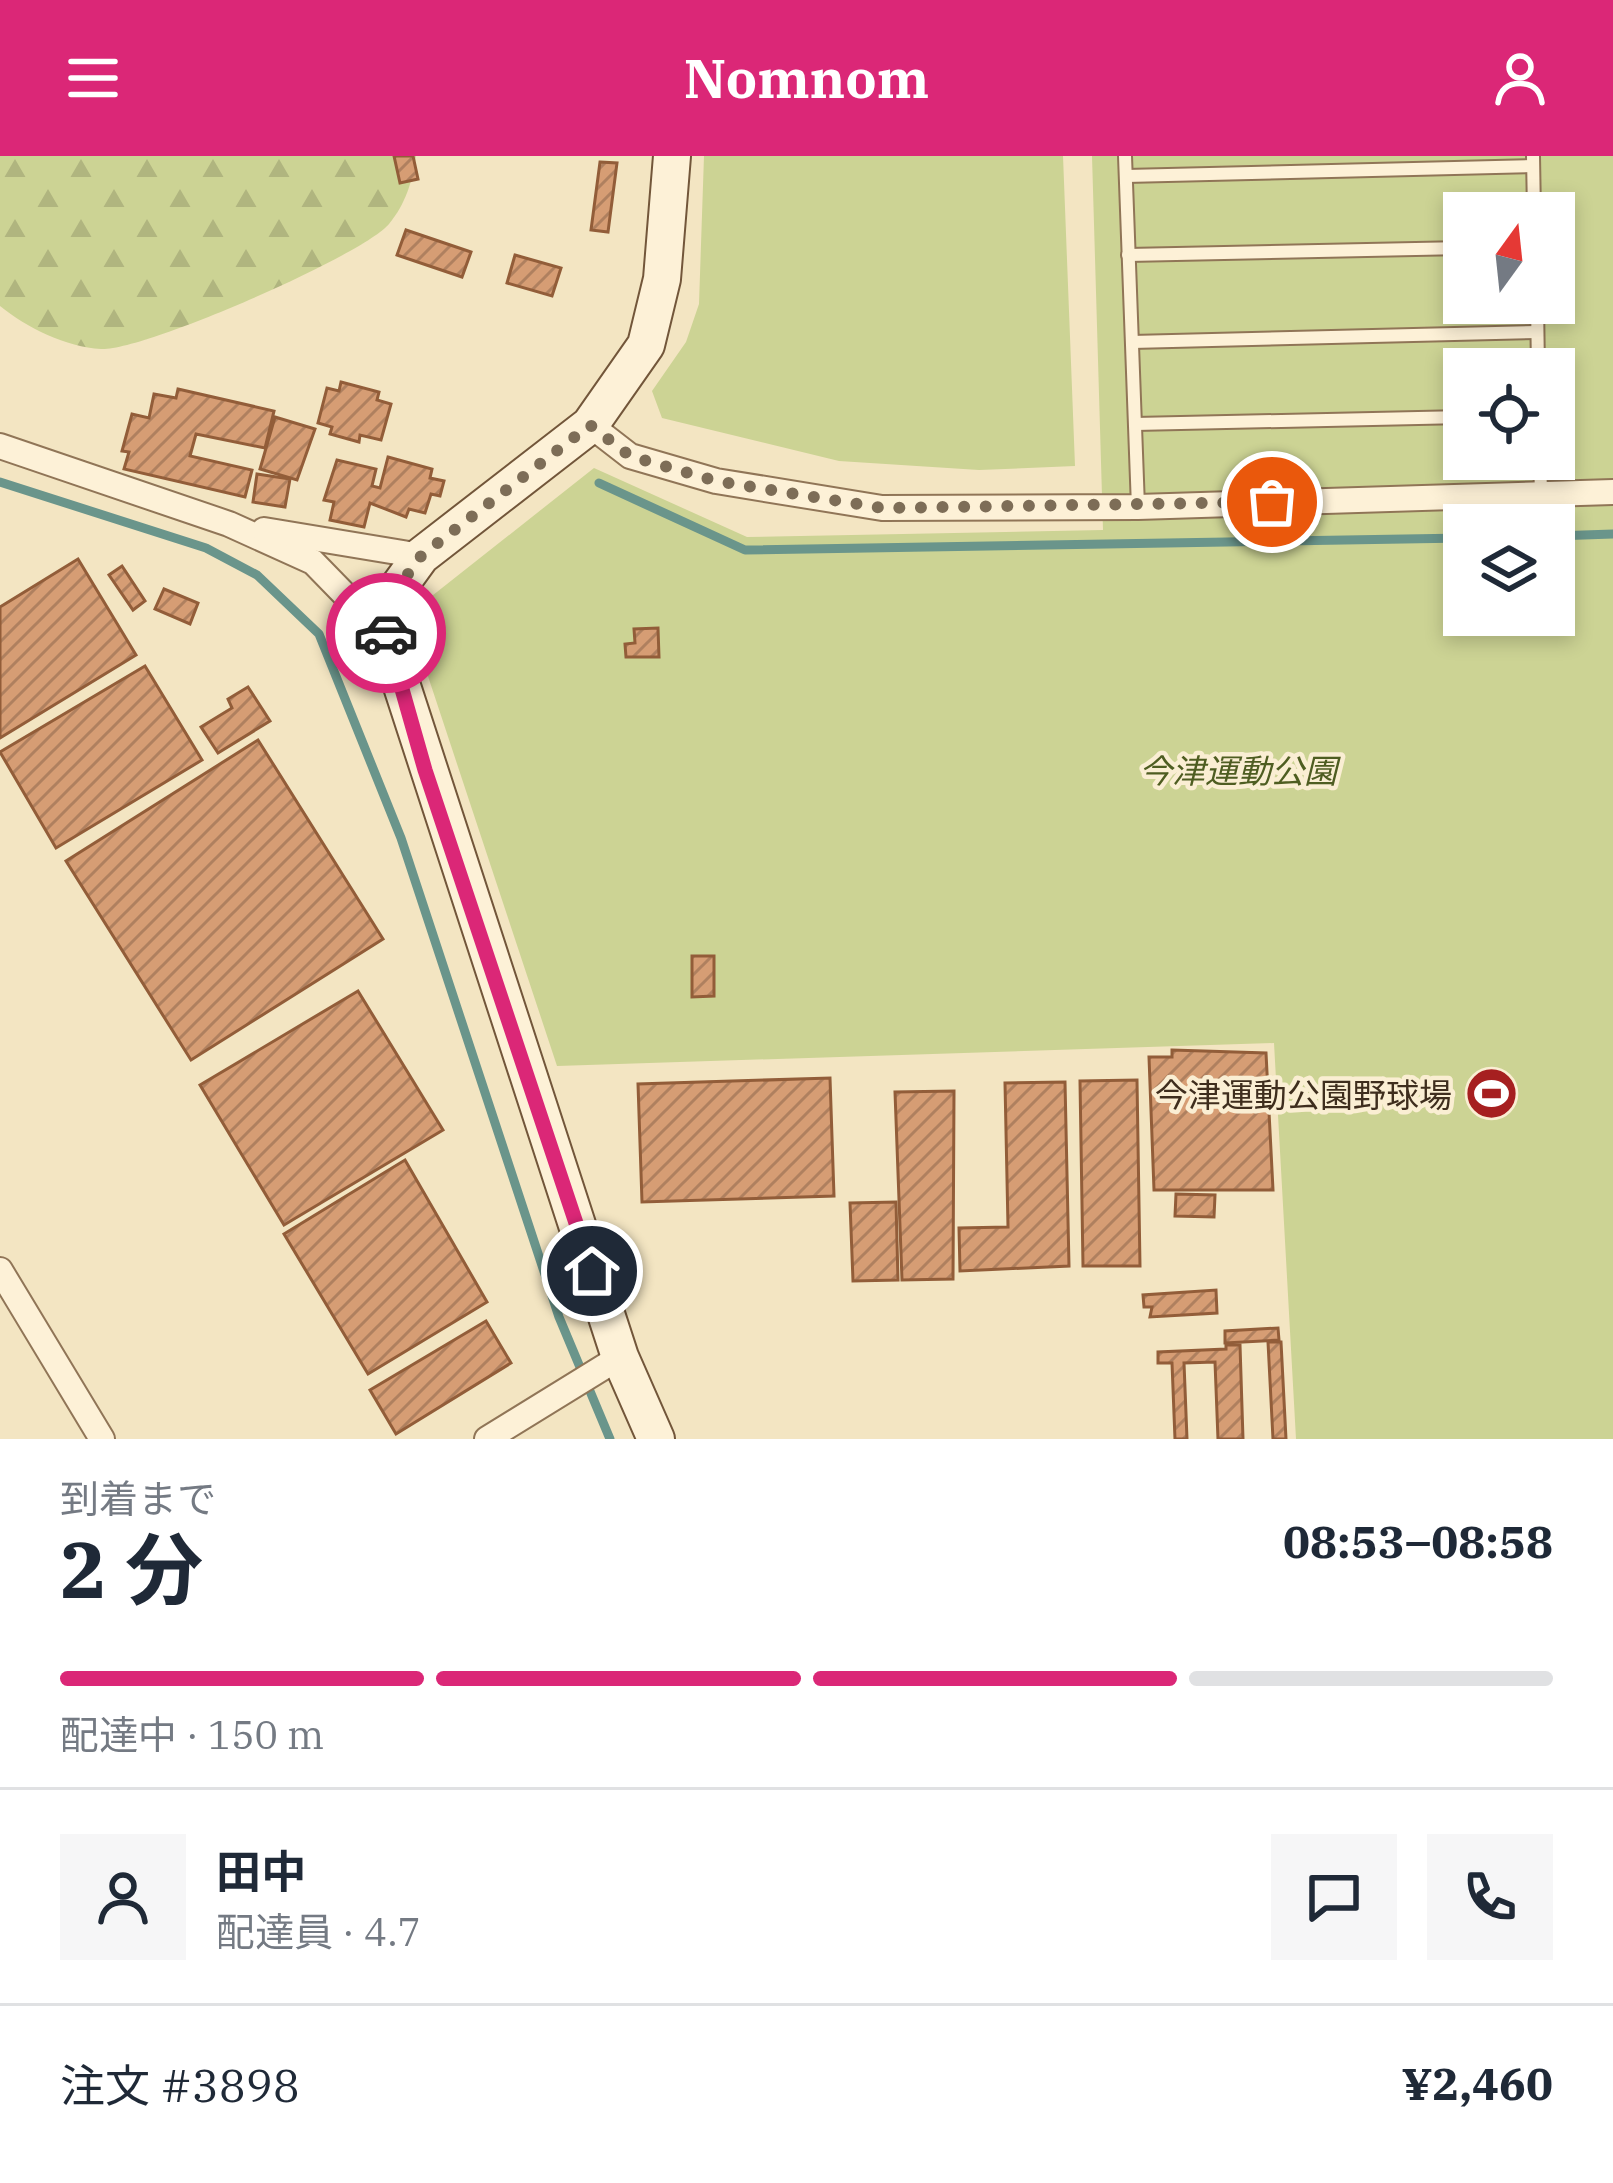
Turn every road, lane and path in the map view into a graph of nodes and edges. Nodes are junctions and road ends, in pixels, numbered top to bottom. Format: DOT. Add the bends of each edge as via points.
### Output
graph roads {
  1 [pos="672,156"];
  2 [pos="1125,156"];
  3 [pos="1533,161"];
  4 [pos="1126,176"];
  5 [pos="1534,192"];
  6 [pos="1443,248"];
  7 [pos="1129,255"];
  8 [pos="1538,324"];
  9 [pos="1538,332"];
  10 [pos="1132,342"];
  11 [pos="1538,348"];
  12 [pos="1443,417"];
  13 [pos="1135,424"];
  14 [pos="590,425"];
  15 [pos="0,446"];
  16 [pos="1541,480"];
  17 [pos="1613,492"];
  18 [pos="1541,493"];
  19 [pos="1138,507"];
  20 [pos="229,524"];
  21 [pos="421,556"];
  22 [pos="386,637"];
  23 [pos="0,1270"];
  24 [pos="620,1357"];
  25 [pos="101,1439"];
  26 [pos="487,1439"];
  27 [pos="656,1439"];
  1 -- 14 [label="main road" via="657,314 646,345"];
  2 -- 4 [label="lane"];
  3 -- 4 [label="lane"];
  3 -- 5 [label="lane"];
  4 -- 7 [label="lane"];
  6 -- 7 [label="lane"];
  7 -- 10 [label="lane"];
  8 -- 9 [label="lane"];
  9 -- 10 [label="lane"];
  9 -- 11 [label="lane"];
  10 -- 13 [label="lane"];
  12 -- 13 [label="lane"];
  13 -- 19 [label="lane"];
  14 -- 19 [label="street" via="630,456 781,494 882,508"];
  14 -- 21 [label="main road"];
  15 -- 20 [label="street"];
  16 -- 18 [label="lane"];
  17 -- 18 [label="street"];
  18 -- 19 [label="street"];
  20 -- 21 [label="street"];
  20 -- 22 [label="street" via="313,562"];
  21 -- 22 [label="main road" via="392,596"];
  22 -- 24 [label="main road"];
  23 -- 25 [label="street"];
  24 -- 26 [label="street"];
  24 -- 27 [label="main road"];
}
